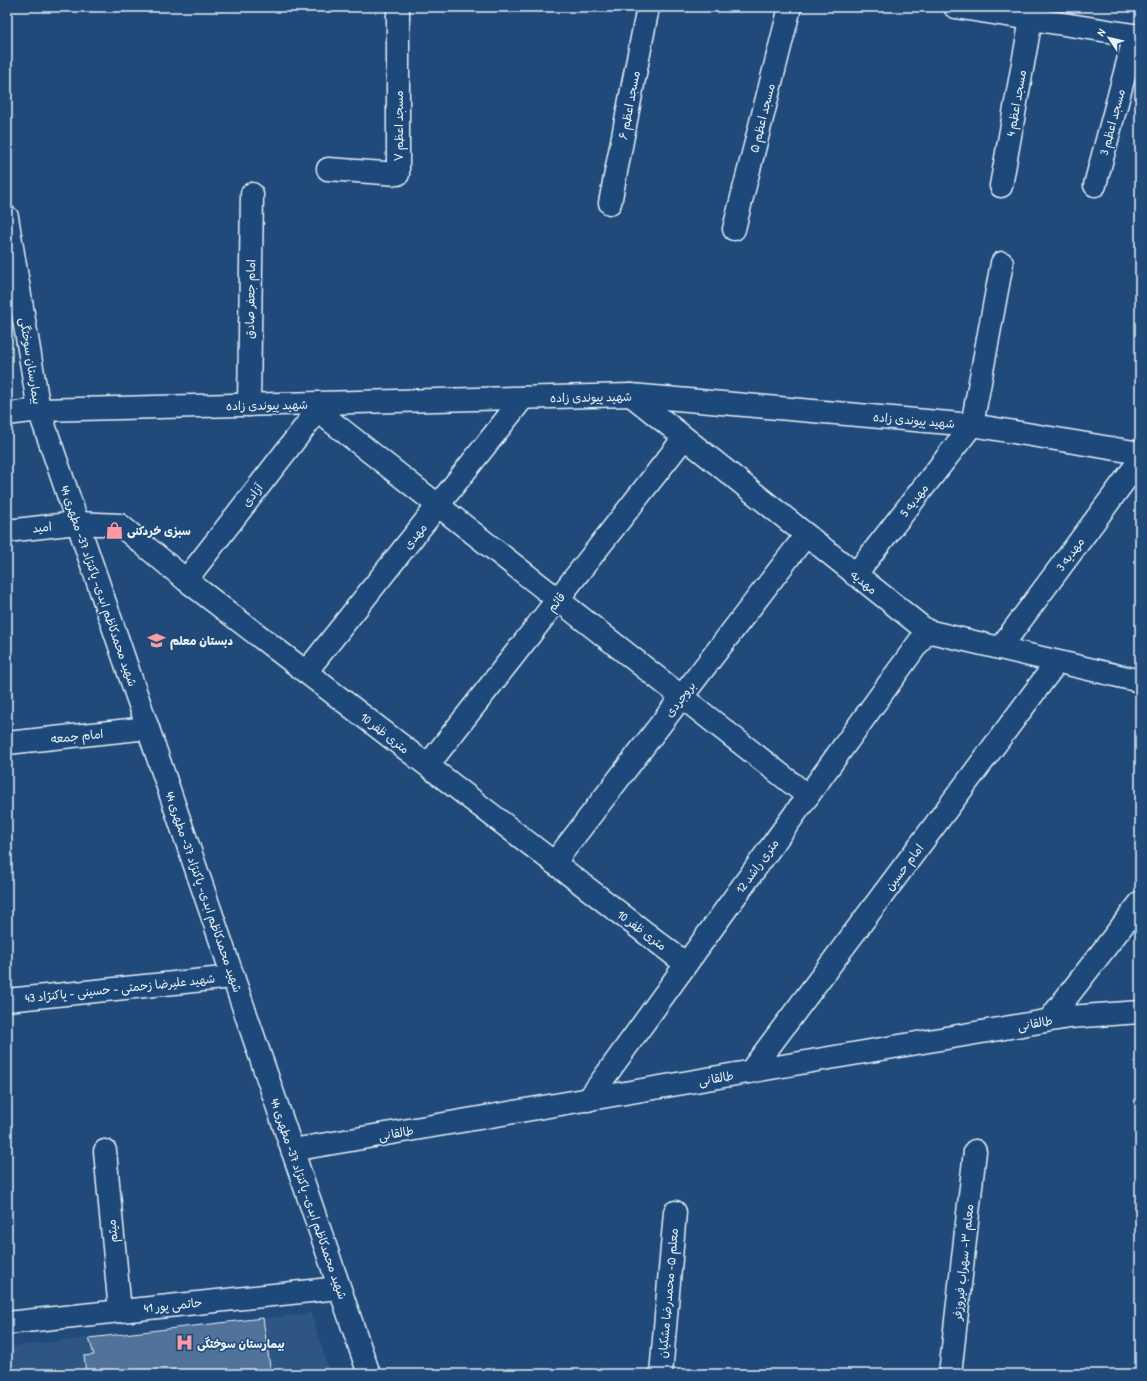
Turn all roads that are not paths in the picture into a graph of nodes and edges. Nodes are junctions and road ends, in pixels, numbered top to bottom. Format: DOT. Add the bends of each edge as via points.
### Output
graph roads {
  1 [pos="398,7"];
  2 [pos="648,7"];
  3 [pos="790,7"];
  4 [pos="955,7"];
  5 [pos="1031,19"];
  6 [pos="1137,36"];
  7 [pos="328,169"];
  8 [pos="1096,184"];
  9 [pos="1001,186"];
  10 [pos="252,194"];
  11 [pos="610,203"];
  12 [pos="7,217"];
  13 [pos="734,229"];
  14 [pos="1002,263"];
  15 [pos="631,396"];
  16 [pos="523,398"];
  17 [pos="249,405"];
  18 [pos="314,407"];
  19 [pos="39,410"];
  20 [pos="7,414"];
  21 [pos="972,425"];
  22 [pos="684,438"];
  23 [pos="1140,453"];
  24 [pos="1140,460"];
  25 [pos="439,505"];
  26 [pos="77,523"];
  27 [pos="7,531"];
  28 [pos="806,535"];
  29 [pos="855,575"];
  30 [pos="186,580"];
  31 [pos="558,599"];
  32 [pos="927,632"];
  33 [pos="1000,648"];
  34 [pos="1057,662"];
  35 [pos="306,672"];
  36 [pos="1140,681"];
  37 [pos="682,697"];
  38 [pos="148,728"];
  39 [pos="7,743"];
  40 [pos="428,765"];
  41 [pos="808,796"];
  42 [pos="554,863"];
  43 [pos="1140,903"];
  44 [pos="686,964"];
  45 [pos="232,977"];
  46 [pos="7,1000"];
  47 [pos="1140,1012"];
  48 [pos="1049,1020"];
  49 [pos="750,1072"];
  50 [pos="588,1100"];
  51 [pos="292,1150"];
  52 [pos="105,1151"];
  53 [pos="975,1151"];
  54 [pos="675,1212"];
  55 [pos="339,1288"];
  56 [pos="120,1311"];
  57 [pos="7,1322"];
  58 [pos="369,1374"];
  59 [pos="661,1374"];
  60 [pos="950,1374"];
  1 -- 7 [label="street, مسجد اعظم ۷" via="398,174"];
  2 -- 11 [label="street, مسجد اعظم ۶"];
  3 -- 13 [label="street, مسجد اعظم ۵"];
  4 -- 5 [label="street"];
  5 -- 6 [label="street"];
  5 -- 9 [label="street, مسجد اعظم 4"];
  6 -- 8 [label="street, مسجد اعظم 3"];
  10 -- 17 [label="street, امام جعفر صادق"];
  12 -- 19 [label="street, بیمارستان سوختگی"];
  14 -- 21 [label="street"];
  15 -- 16 [label="street, شهید پیوندی زاده"];
  15 -- 21 [label="street, شهید پیوندی زاده"];
  15 -- 22 [label="street, مهدیه"];
  16 -- 18 [label="street, شهید پیوندی زاده"];
  16 -- 25 [label="street, مهدی"];
  17 -- 18 [label="street, شهید پیوندی زاده"];
  17 -- 19 [label="street, شهید پیوندی زاده"];
  18 -- 25 [label="street"];
  18 -- 30 [label="street, آزادی"];
  19 -- 20 [label="street, شهید پیوندی زاده"];
  19 -- 26 [label="street, شهید محمدکاظم ابدی- پاکنژاد 37- مطهری 44"];
  21 -- 23 [label="street, شهید پیوندی زاده"];
  21 -- 29 [label="street, مهدیه 5"];
  22 -- 28 [label="street, مهدیه"];
  22 -- 31 [label="street, قائم"];
  24 -- 33 [label="street, مهدیه 3"];
  25 -- 31 [label="street"];
  25 -- 35 [label="street, مهدی"];
  26 -- 27 [label="street, امید"];
  26 -- 30 [label="street, 10 متری ظفر" via="120,525"];
  26 -- 38 [label="street, شهید محمدکاظم ابدی- پاکنژاد 37- مطهری 44"];
  28 -- 29 [label="street, مهدیه"];
  28 -- 37 [label="street, بروجردی"];
  29 -- 32 [label="street, مهدیه"];
  30 -- 35 [label="street, 10 متری ظفر"];
  31 -- 37 [label="street"];
  31 -- 40 [label="street, قائم"];
  32 -- 33 [label="street, مهدیه"];
  32 -- 41 [label="street, 12 متری راشد"];
  33 -- 34 [label="street, مهدیه"];
  34 -- 36 [label="street, مهدیه"];
  34 -- 49 [label="street, امام حسین"];
  35 -- 40 [label="street, 10 متری ظفر"];
  37 -- 41 [label="street"];
  37 -- 42 [label="street, بروجردی"];
  38 -- 39 [label="street, امام جمعه"];
  38 -- 45 [label="street, شهید محمدکاظم ابدی- پاکنژاد 37- مطهری 44"];
  40 -- 42 [label="street, 10 متری ظفر"];
  41 -- 44 [label="street, 12 متری راشد"];
  42 -- 44 [label="street, 10 متری ظفر"];
  43 -- 48 [label="street"];
  44 -- 50 [label="street, 12 متری راشد"];
  45 -- 46 [label="street, شهید علیرضا زحمتی - حسینی - پاکنژاد 43"];
  45 -- 51 [label="street, شهید محمدکاظم ابدی- پاکنژاد 37- مطهری 44"];
  47 -- 48 [label="street, طالقانی"];
  48 -- 49 [label="street, طالقانی"];
  49 -- 50 [label="street, طالقانی"];
  50 -- 51 [label="street, طالقانی"];
  51 -- 55 [label="street, شهید محمدکاظم ابدی- پاکنژاد 37- مطهری 44"];
  52 -- 56 [label="street, میثم"];
  53 -- 60 [label="street, معلم ۳- سهراب فیروزفر"];
  54 -- 59 [label="street, معلم ۵- محمدرضا مشکیان"];
  55 -- 56 [label="street, حاتمی پور 41"];
  55 -- 58 [label="street, شهید محمدکاظم ابدی- پاکنژاد 37- مطهری 44"];
  56 -- 57 [label="street, حاتمی پور 41"];
}
